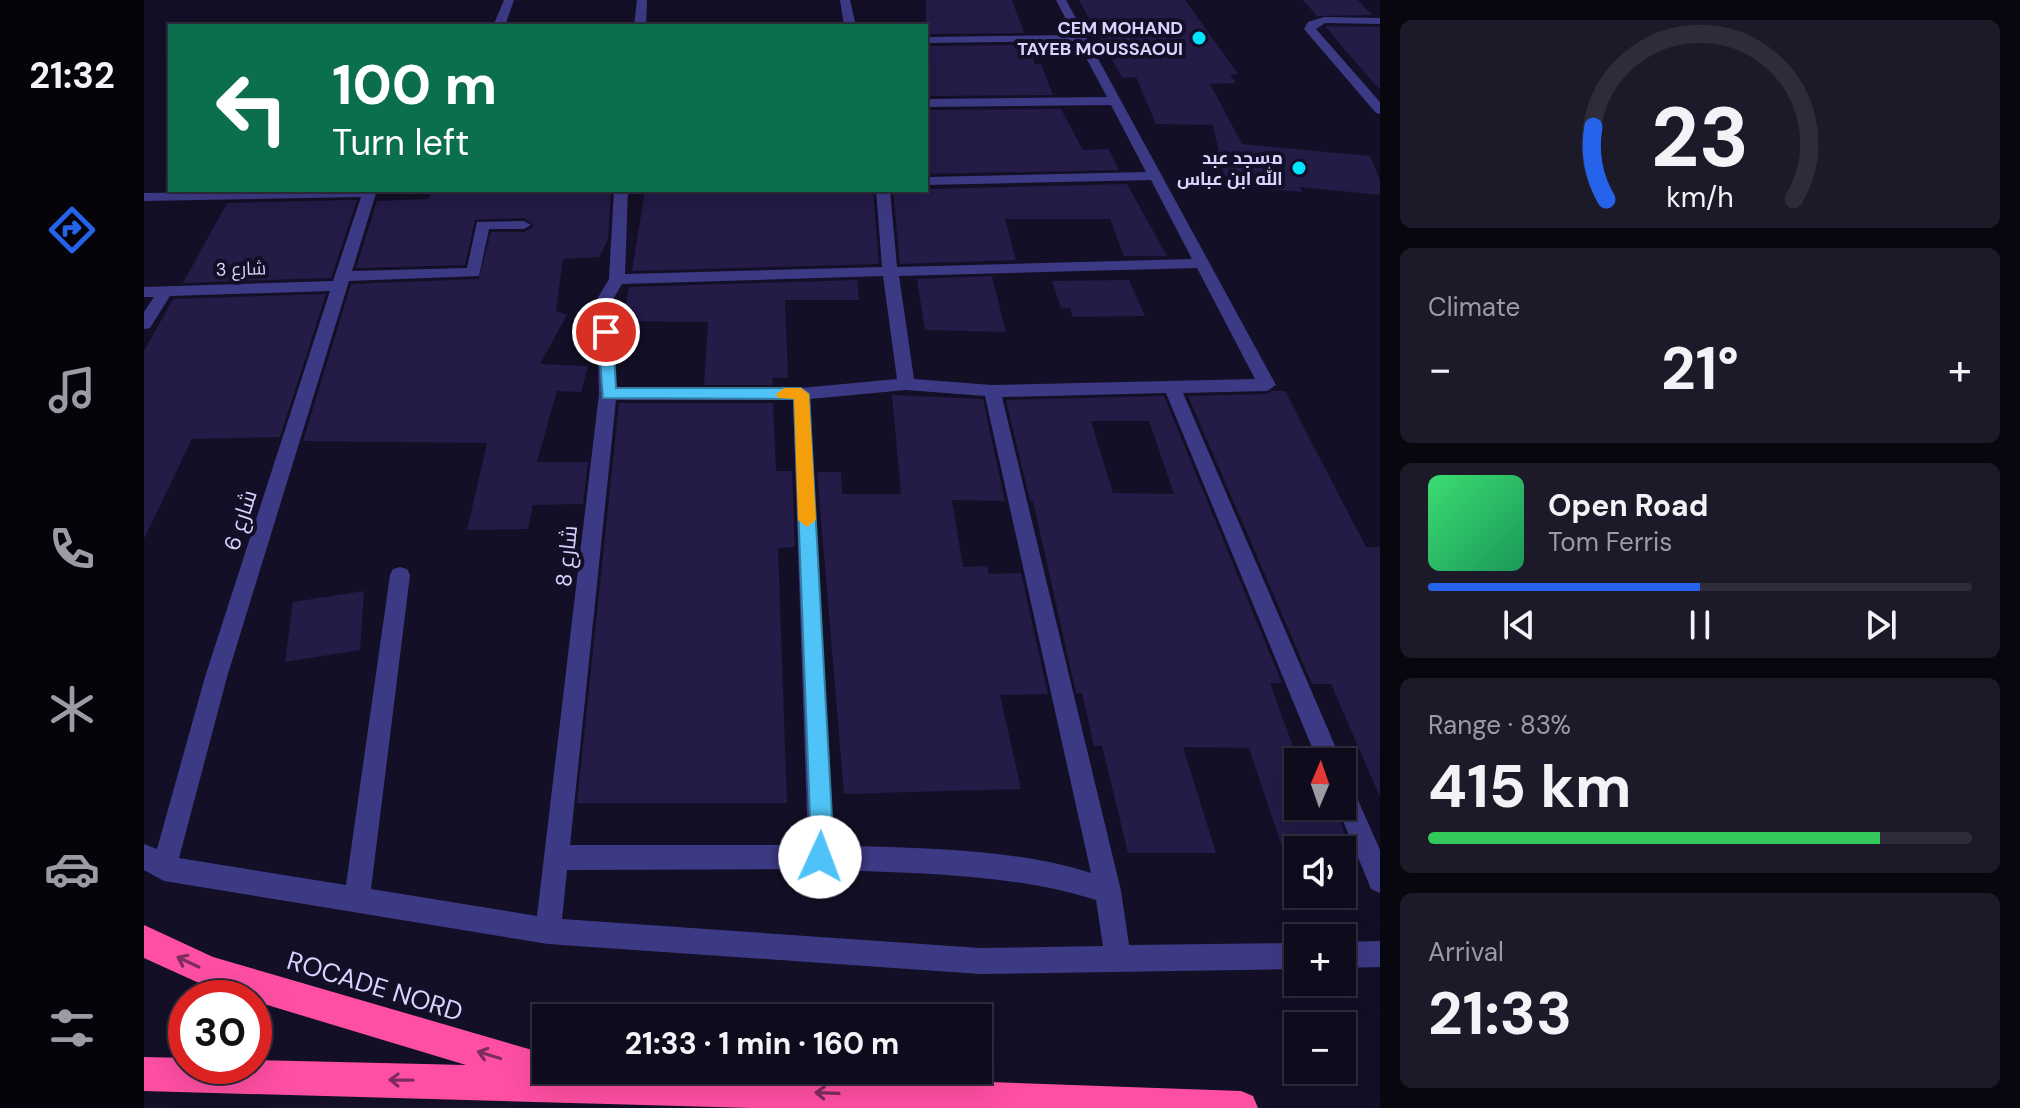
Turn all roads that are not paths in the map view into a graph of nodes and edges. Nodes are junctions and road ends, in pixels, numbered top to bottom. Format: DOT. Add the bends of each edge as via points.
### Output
graph roads {
  1 [pos="509,0"];
  2 [pos="642,0"];
  3 [pos="845,0"];
  4 [pos="1061,0"];
  5 [pos="1380,21"];
  6 [pos="500,24"];
  7 [pos="640,24"];
  8 [pos="850,24"];
  9 [pos="1082,38"];
  10 [pos="928,40"];
  11 [pos="1116,101"];
  12 [pos="928,103"];
  13 [pos="1380,110"];
  14 [pos="1156,176"];
  15 [pos="928,181"];
  16 [pos="370,192"];
  17 [pos="621,192"];
  18 [pos="883,192"];
  19 [pos="144,197"];
  20 [pos="524,225"];
  21 [pos="1200,263"];
  22 [pos="890,270"];
  23 [pos="617,279"];
  24 [pos="341,281"];
  25 [pos="144,292"];
  26 [pos="165,292"];
  27 [pos="144,324"];
  28 [pos="906,384"];
  29 [pos="1171,385"];
  30 [pos="992,391"];
  31 [pos="608,394"];
  32 [pos="801,394"];
  33 [pos="400,575"];
  34 [pos="1324,748"];
  35 [pos="1355,820"];
  36 [pos="820,857"];
  37 [pos="556,858"];
  38 [pos="154,862"];
  39 [pos="1380,880"];
  40 [pos="1108,891"];
  41 [pos="357,899"];
  42 [pos="548,931"];
  43 [pos="144,941"];
  44 [pos="1380,954"];
  45 [pos="1356,955"];
  46 [pos="1284,956"];
  47 [pos="1118,959"];
  48 [pos="144,1074"];
  49 [pos="591,1085"];
  50 [pos="1241,1108"];
  1 -- 6 [label="street"];
  2 -- 7 [label="street"];
  3 -- 8 [label="street"];
  4 -- 9 [label="street"];
  5 -- 13 [label="street" via="1324,20 1310,29"];
  9 -- 10 [label="street"];
  9 -- 11 [label="street"];
  11 -- 12 [label="street"];
  11 -- 14 [label="street"];
  14 -- 15 [label="street"];
  14 -- 21 [label="street"];
  16 -- 19 [label="street"];
  16 -- 24 [label="street, شارع 6"];
  17 -- 23 [label="street, شارع 8"];
  18 -- 22 [label="street"];
  20 -- 24 [label="street, شارع 3" via="482,225 474,273"];
  21 -- 22 [label="street"];
  21 -- 29 [label="street" via="1267,385"];
  22 -- 23 [label="street"];
  22 -- 28 [label="street"];
  23 -- 31 [label="street, شارع 8" via="604,301"];
  24 -- 26 [label="street, شارع 3"];
  24 -- 38 [label="street, شارع 6"];
  25 -- 26 [label="street, شارع 3"];
  26 -- 27 [label="street"];
  28 -- 30 [label="street"];
  28 -- 32 [label="street"];
  29 -- 30 [label="street"];
  29 -- 34 [label="street"];
  30 -- 40 [label="street"];
  31 -- 32 [label="street"];
  31 -- 37 [label="street, شارع 8"];
  32 -- 36 [label="street"];
  33 -- 41 [label="street"];
  35 -- 39 [label="street"];
  36 -- 37 [label="street"];
  36 -- 40 [label="street" via="1001,866 1053,874"];
  37 -- 42 [label="street, شارع 8"];
  38 -- 41 [label="street"];
  40 -- 47 [label="street"];
  41 -- 42 [label="street"];
  42 -- 47 [label="street" via="980,961"];
  49 -- 43 [label="highway, ROCADE NORD, one-way" via="210,972"];
  44 -- 45 [label="street"];
  46 -- 47 [label="street"];
  49 -- 48 [label="highway, one-way"];
  50 -- 49 [label="highway, one-way"];
}
